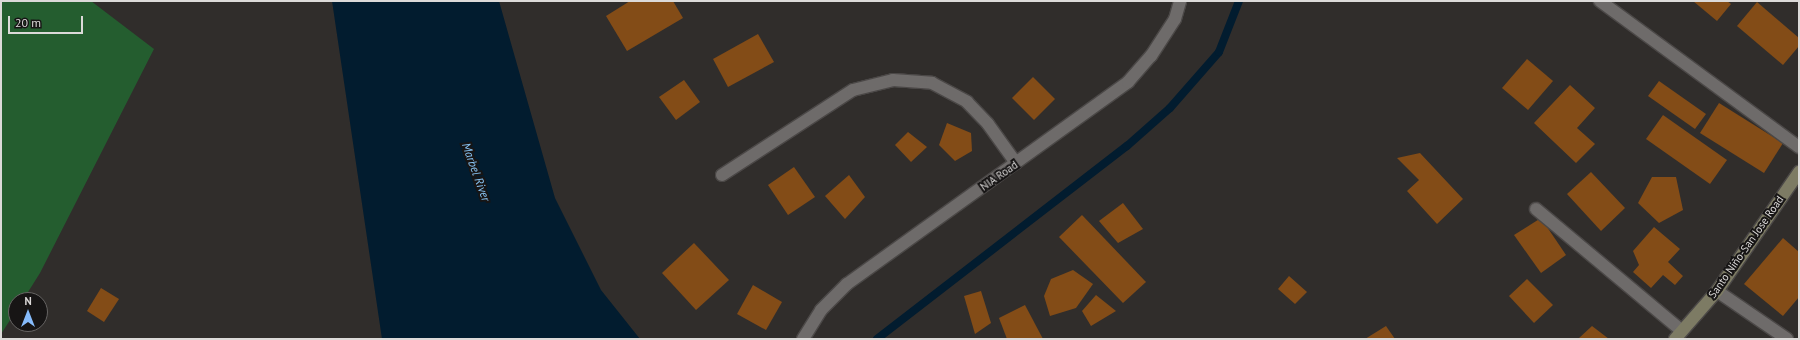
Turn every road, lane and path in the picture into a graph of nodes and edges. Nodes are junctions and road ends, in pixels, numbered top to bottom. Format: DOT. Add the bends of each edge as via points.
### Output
graph roads {
  1 [pos="1180,1"];
  2 [pos="1600,1"];
  3 [pos="1799,147"];
  4 [pos="1016,163"];
  5 [pos="1799,172"];
  6 [pos="722,175"];
  7 [pos="1536,209"];
  8 [pos="1718,291"];
  9 [pos="1678,335"];
  10 [pos="803,339"];
  11 [pos="1786,339"];
  1 -- 4 [label="street, NIA Road" via="1174,19 1151,56 1128,82"];
  2 -- 3 [label="street"];
  4 -- 6 [label="street" via="988,124 967,102 932,83 894,80 853,90"];
  4 -- 10 [label="street, NIA Road" via="847,284 821,310"];
  5 -- 8 [label="main road, Santo Niño-San Jose Road"];
  7 -- 9 [label="street"];
  8 -- 9 [label="main road, Santo Niño-San Jose Road"];
  8 -- 11 [label="street"];
}
